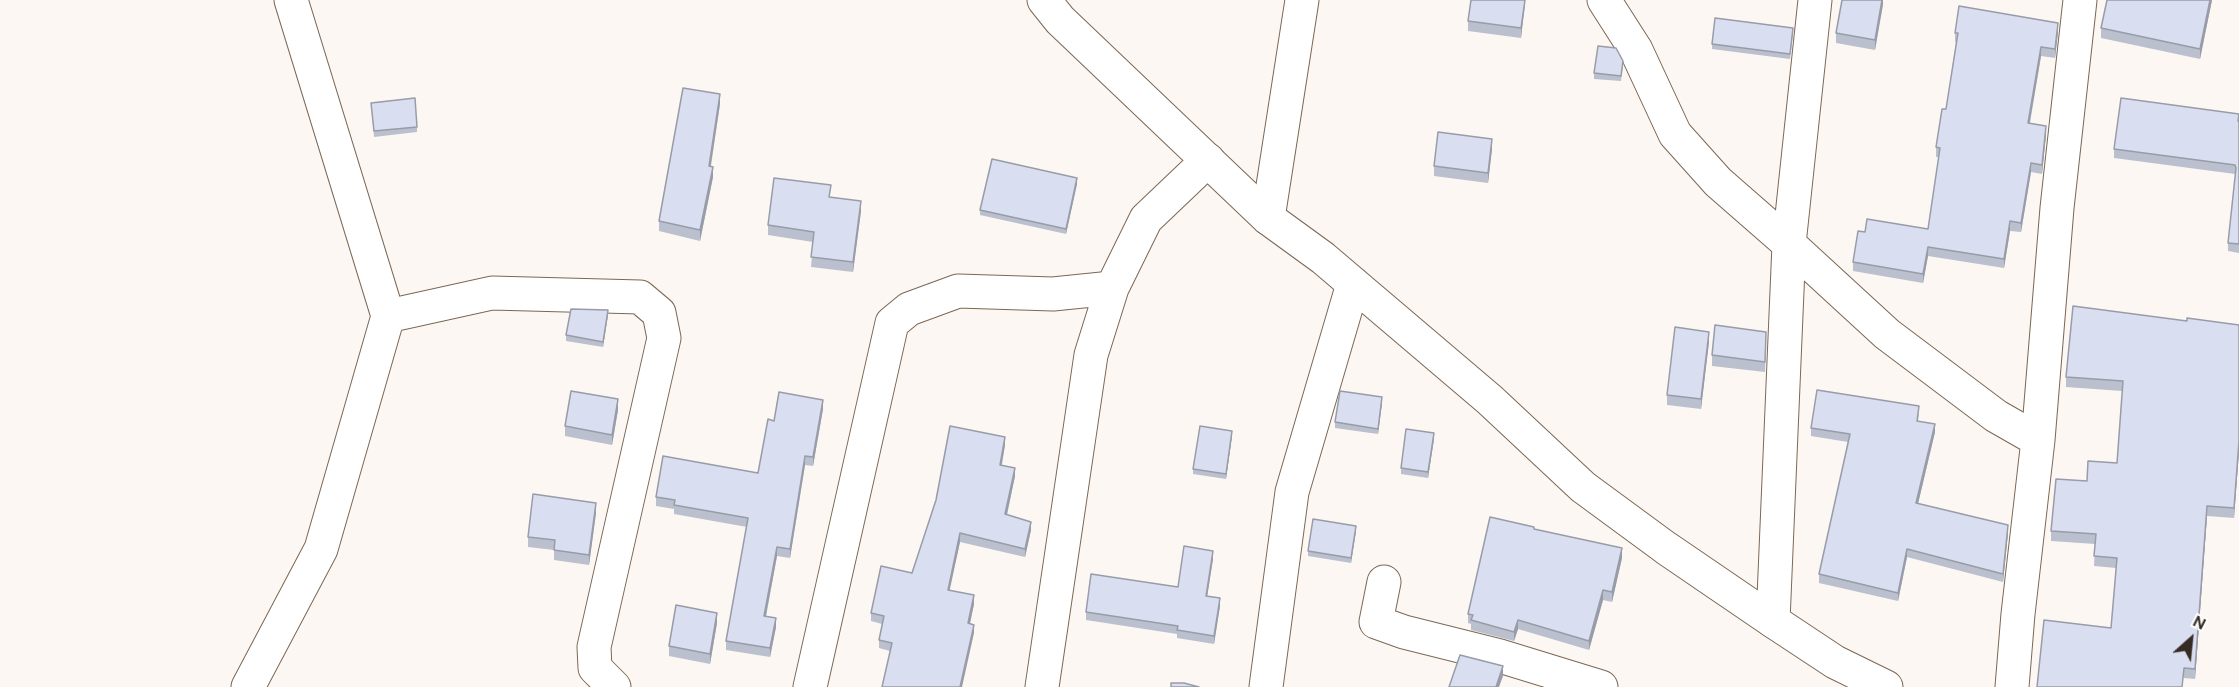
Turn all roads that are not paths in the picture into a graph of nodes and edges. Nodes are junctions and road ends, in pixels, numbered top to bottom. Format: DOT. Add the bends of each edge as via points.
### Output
graph roads {
  1 [pos="291,0"];
  2 [pos="1044,0"];
  3 [pos="1302,0"];
  4 [pos="1604,0"];
  5 [pos="1815,0"];
  6 [pos="2080,0"];
  7 [pos="1208,160"];
  8 [pos="1268,218"];
  9 [pos="1789,244"];
  10 [pos="1353,284"];
  11 [pos="1112,288"];
  12 [pos="387,316"];
  13 [pos="2038,440"];
  14 [pos="1384,582"];
  15 [pos="1773,621"];
  16 [pos="248,687"];
  17 [pos="614,687"];
  18 [pos="810,687"];
  19 [pos="1042,687"];
  20 [pos="1266,687"];
  21 [pos="1601,687"];
  22 [pos="1886,687"];
  23 [pos="2012,687"];
  1 -- 12 [label="street"];
  2 -- 7 [label="street" via="1060,20"];
  3 -- 8 [label="street"];
  4 -- 9 [label="street" via="1636,50 1675,134 1718,182"];
  5 -- 9 [label="street"];
  6 -- 13 [label="street" via="2057,208"];
  7 -- 8 [label="street"];
  7 -- 11 [label="street" via="1146,219"];
  8 -- 10 [label="street"];
  9 -- 13 [label="street" via="1887,334 1996,416"];
  9 -- 15 [label="street"];
  10 -- 15 [label="street" via="1490,400 1583,488"];
  10 -- 20 [label="street" via="1292,492"];
  11 -- 18 [label="street" via="1053,294 958,291 909,309 892,323"];
  11 -- 19 [label="street" via="1091,355"];
  12 -- 16 [label="street" via="321,549"];
  12 -- 17 [label="street" via="492,293 640,297 659,313 664,338 594,647 596,668"];
  13 -- 23 [label="street"];
  14 -- 21 [label="street" via="1376,622"];
  15 -- 22 [label="street" via="1835,662"];
}
